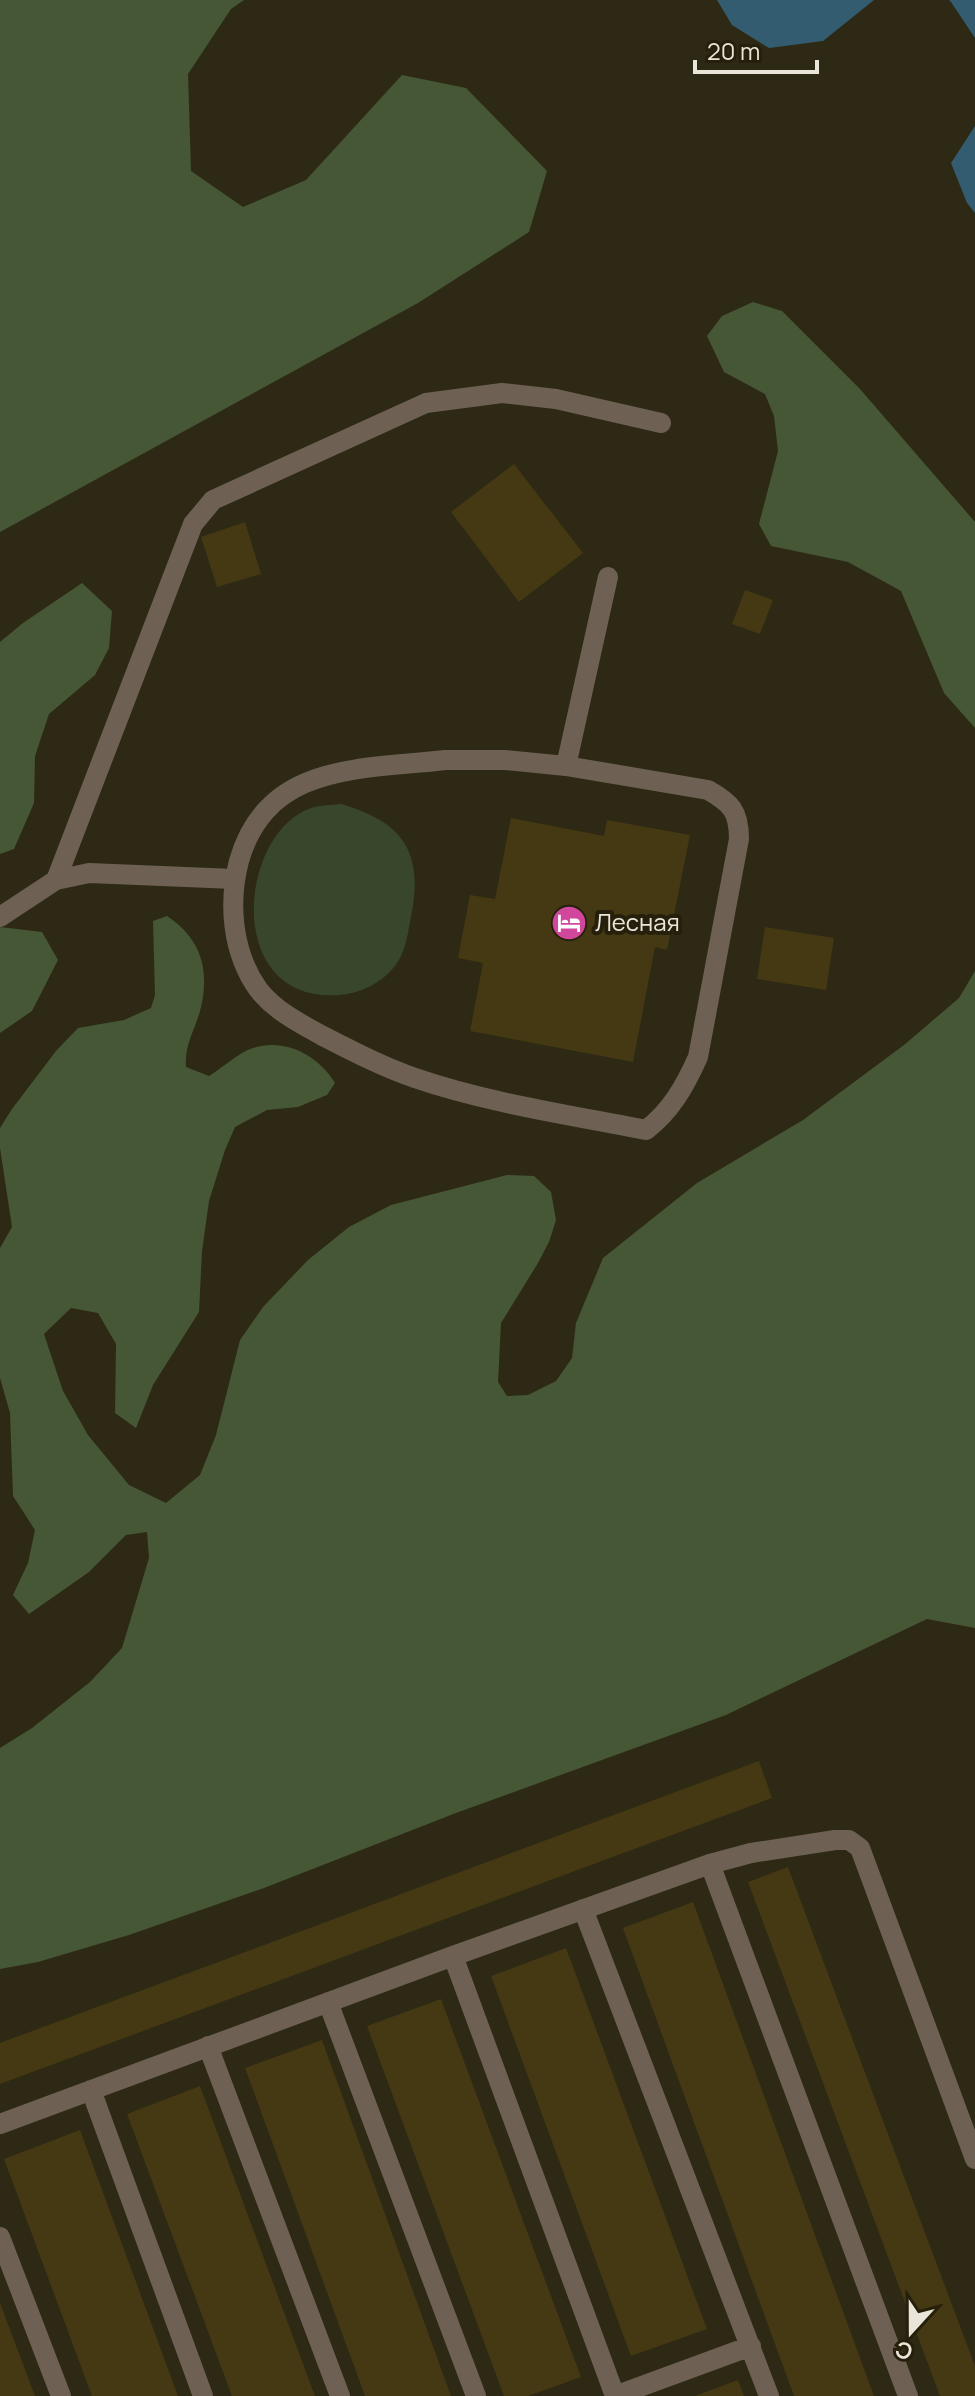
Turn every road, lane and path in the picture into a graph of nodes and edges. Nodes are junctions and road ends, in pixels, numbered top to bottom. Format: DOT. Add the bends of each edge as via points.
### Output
graph roads {
  1 [pos="661,423"];
  2 [pos="608,577"];
  3 [pos="566,766"];
  4 [pos="234,879"];
  5 [pos="56,880"];
  6 [pos="0,917"];
  7 [pos="710,1864"];
  8 [pos="583,1909"];
  9 [pos="453,1956"];
  10 [pos="328,2002"];
  11 [pos="208,2046"];
  12 [pos="91,2090"];
  13 [pos="0,2124"];
  14 [pos="975,2159"];
  15 [pos="0,2237"];
  16 [pos="751,2346"];
  17 [pos="61,2396"];
  18 [pos="203,2396"];
  19 [pos="340,2396"];
  20 [pos="476,2396"];
  21 [pos="615,2396"];
  22 [pos="769,2396"];
  23 [pos="908,2396"];
  1 -- 5 [label="lane" via="556,399 502,393 426,403 213,500 193,524"];
  2 -- 3 [label="lane"];
  3 -- 4 [label="lane" via="445,760 327,774 273,803 254,827"];
  3 -- 4 [label="lane" via="708,790 728,801 739,821 698,1057 686,1085 646,1130 414,1078 295,1020 259,990 245,965 234,924"];
  4 -- 5 [label="lane" via="89,873"];
  5 -- 6 [label="lane"];
  7 -- 8 [label="lane"];
  7 -- 14 [label="lane" via="835,1840 849,1840 860,1848"];
  7 -- 23 [label="lane"];
  8 -- 9 [label="lane"];
  8 -- 16 [label="lane"];
  9 -- 10 [label="lane"];
  9 -- 21 [label="lane"];
  10 -- 11 [label="lane"];
  10 -- 20 [label="lane"];
  11 -- 12 [label="lane"];
  11 -- 19 [label="lane"];
  12 -- 13 [label="lane"];
  12 -- 18 [label="lane"];
  15 -- 17 [label="lane"];
  16 -- 21 [label="lane"];
  16 -- 22 [label="lane"];
}
